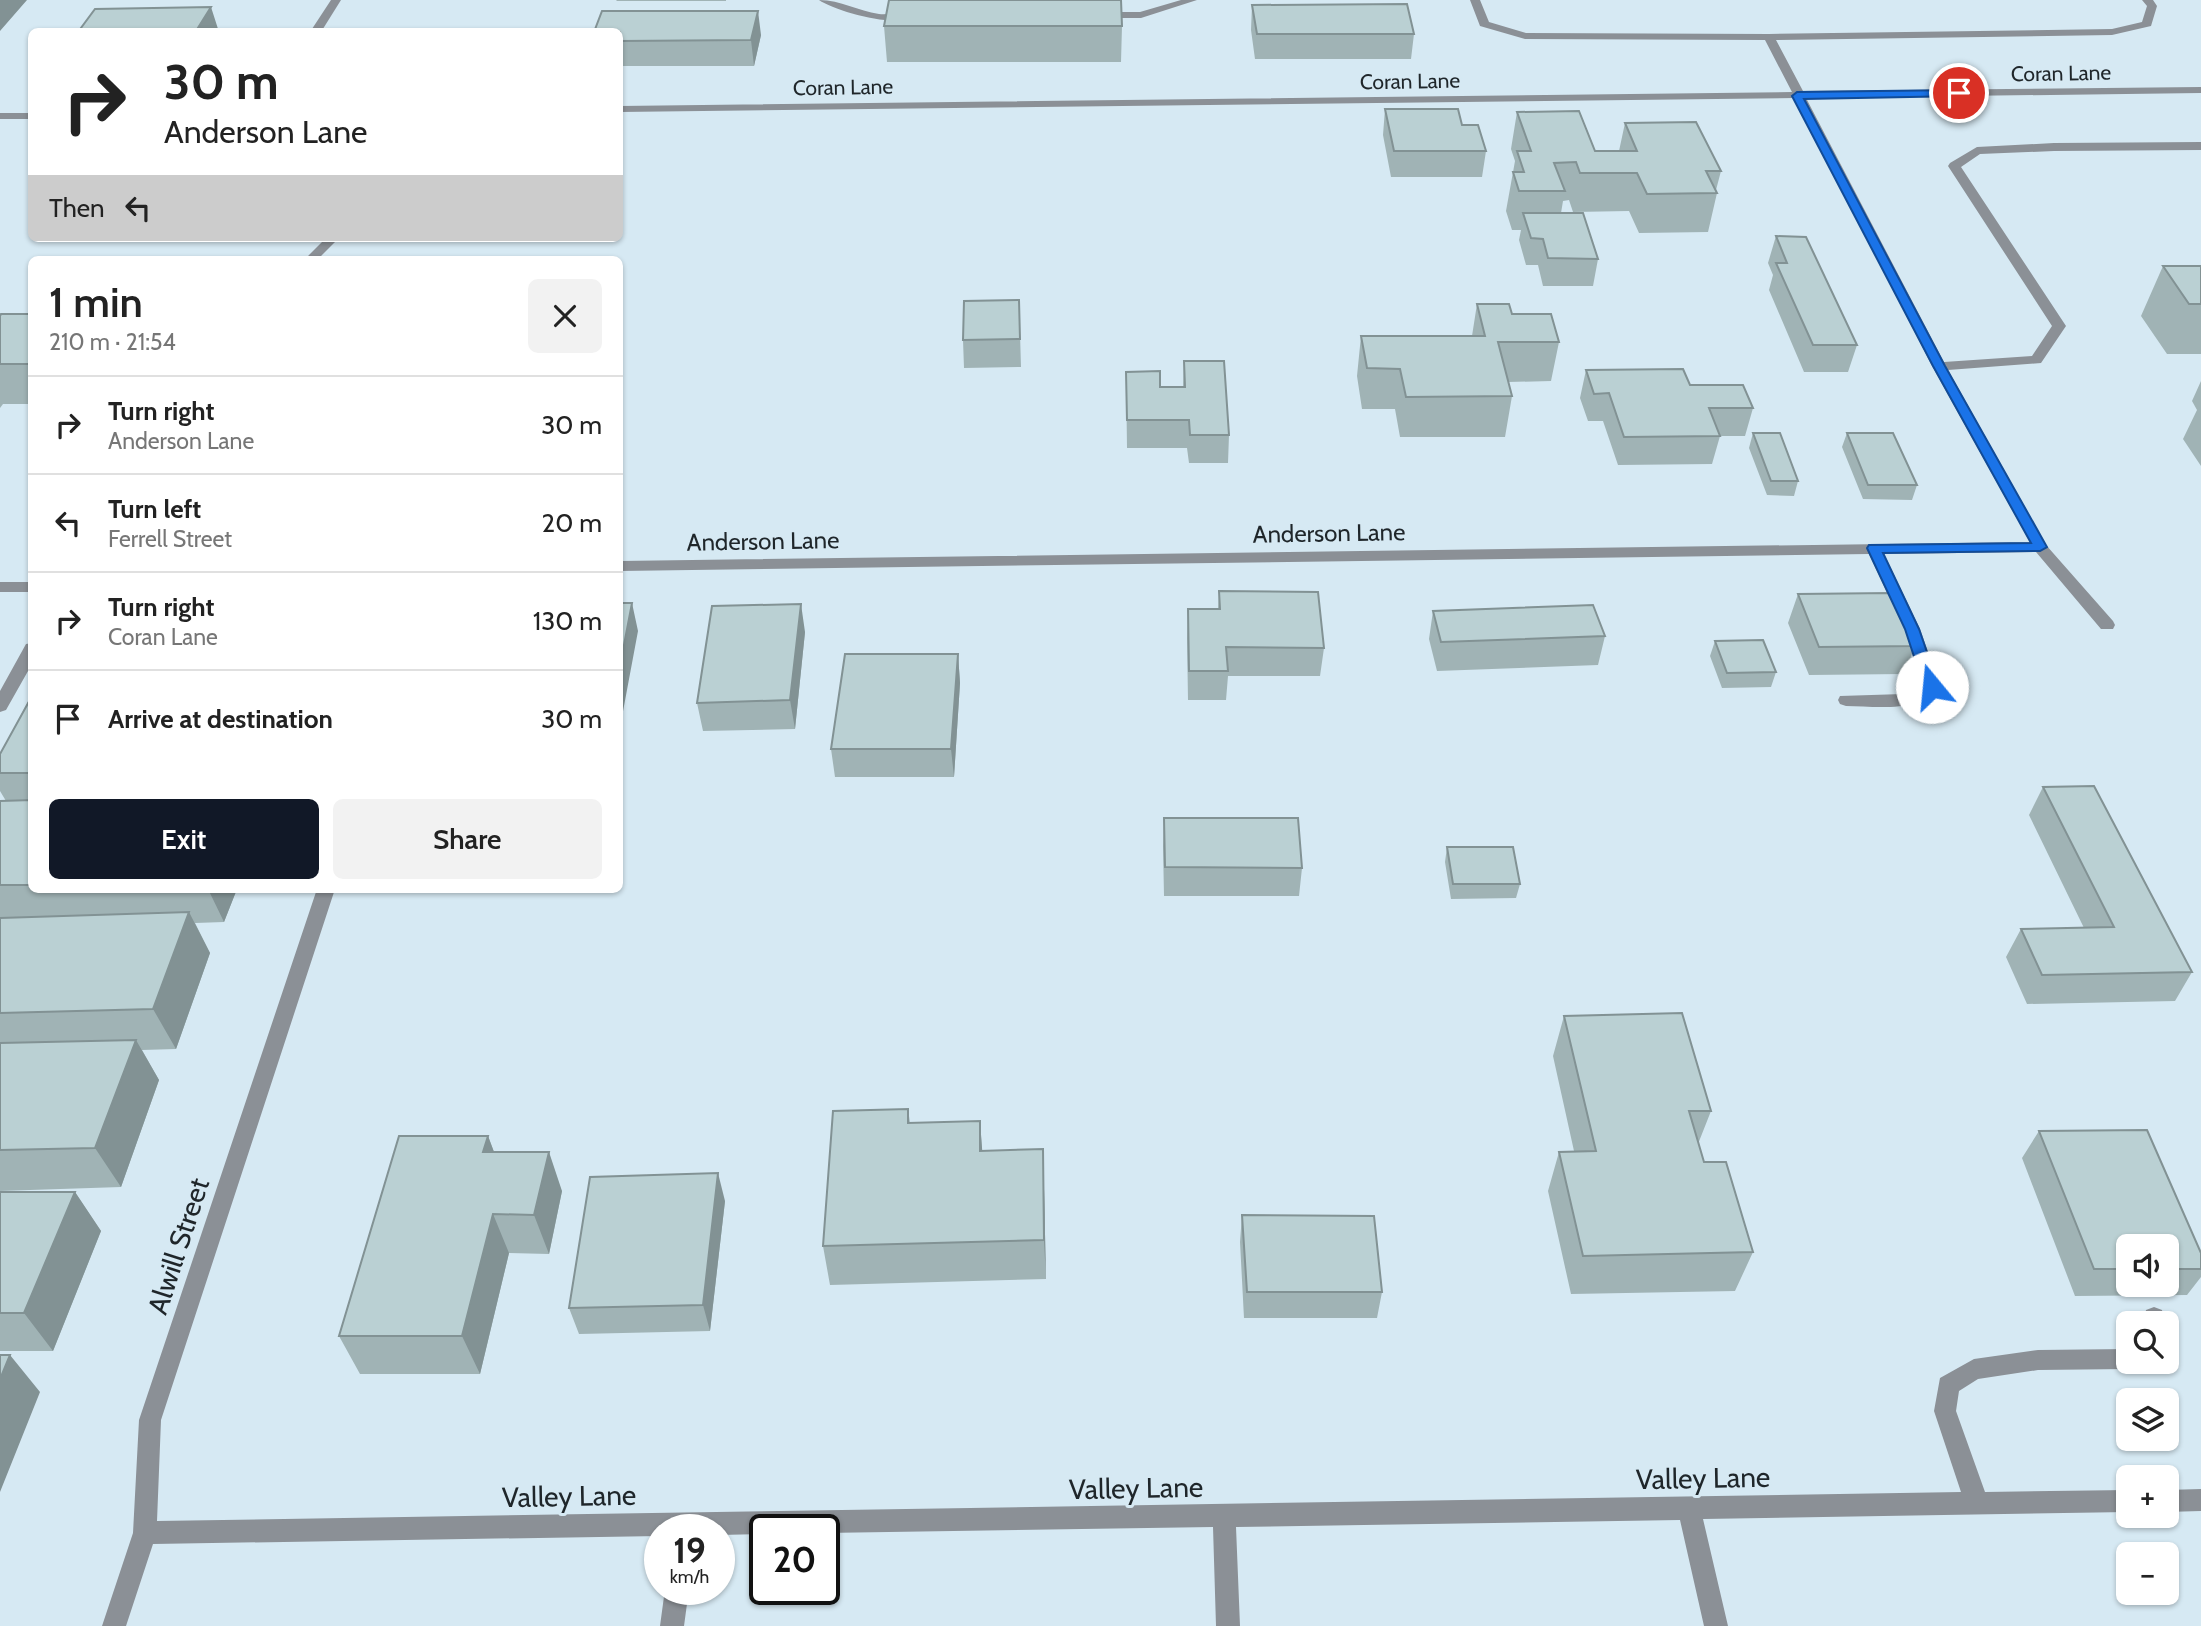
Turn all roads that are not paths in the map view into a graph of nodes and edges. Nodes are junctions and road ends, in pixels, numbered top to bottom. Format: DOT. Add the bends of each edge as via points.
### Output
graph roads {
  1 [pos="336,0"];
  2 [pos="824,0"];
  3 [pos="1192,0"];
  4 [pos="1475,0"];
  5 [pos="2147,0"];
  6 [pos="920,16"];
  7 [pos="1085,16"];
  8 [pos="318,28"];
  9 [pos="1769,37"];
  10 [pos="2201,90"];
  11 [pos="1797,96"];
  12 [pos="623,109"];
  13 [pos="0,116"];
  14 [pos="28,116"];
  15 [pos="2201,146"];
  16 [pos="329,242"];
  17 [pos="313,256"];
  18 [pos="1939,366"];
  19 [pos="2040,547"];
  20 [pos="1874,548"];
  21 [pos="623,566"];
  22 [pos="0,587"];
  23 [pos="28,587"];
  24 [pos="2107,625"];
  25 [pos="28,655"];
  26 [pos="1846,700"];
  27 [pos="0,706"];
  28 [pos="325,893"];
  29 [pos="2116,1359"];
  30 [pos="2201,1500"];
  31 [pos="2116,1501"];
  32 [pos="2179,1501"];
  33 [pos="1977,1504"];
  34 [pos="1689,1508"];
  35 [pos="1224,1516"];
  36 [pos="735,1526"];
  37 [pos="644,1527"];
  38 [pos="145,1533"];
  39 [pos="675,1605"];
  40 [pos="114,1626"];
  41 [pos="672,1626"];
  42 [pos="1228,1626"];
  43 [pos="1716,1626"];
  1 -- 8 [label="street"];
  2 -- 6 [label="street" via="878,17"];
  3 -- 7 [label="street" via="1140,15"];
  4 -- 9 [label="street" via="1484,24 1525,36"];
  5 -- 9 [label="street" via="2152,6 2147,24 2112,32"];
  9 -- 11 [label="street"];
  10 -- 11 [label="street, Coran Lane"];
  11 -- 12 [label="street, Coran Lane"];
  11 -- 18 [label="street"];
  13 -- 14 [label="street"];
  15 -- 18 [label="street" via="1977,151 1954,166 2059,326 2036,360"];
  16 -- 17 [label="street"];
  18 -- 19 [label="street"];
  19 -- 20 [label="street, Anderson Lane"];
  19 -- 24 [label="street"];
  20 -- 21 [label="street, Anderson Lane"];
  20 -- 26 [label="street" via="1912,629 1932,687 1908,700"];
  22 -- 23 [label="street"];
  25 -- 27 [label="street"];
  28 -- 38 [label="street, Alwill Street" via="150,1420"];
  29 -- 33 [label="street" via="2038,1360 1975,1369 1948,1385 1945,1411"];
  30 -- 32 [label="street"];
  31 -- 33 [label="street, Valley Lane"];
  33 -- 34 [label="street, Valley Lane"];
  34 -- 35 [label="street, Valley Lane"];
  34 -- 43 [label="street"];
  35 -- 36 [label="street, Valley Lane"];
  35 -- 42 [label="street"];
  37 -- 38 [label="street, Valley Lane"];
  38 -- 40 [label="street, Alwill Street"];
  39 -- 41 [label="street"];
}
